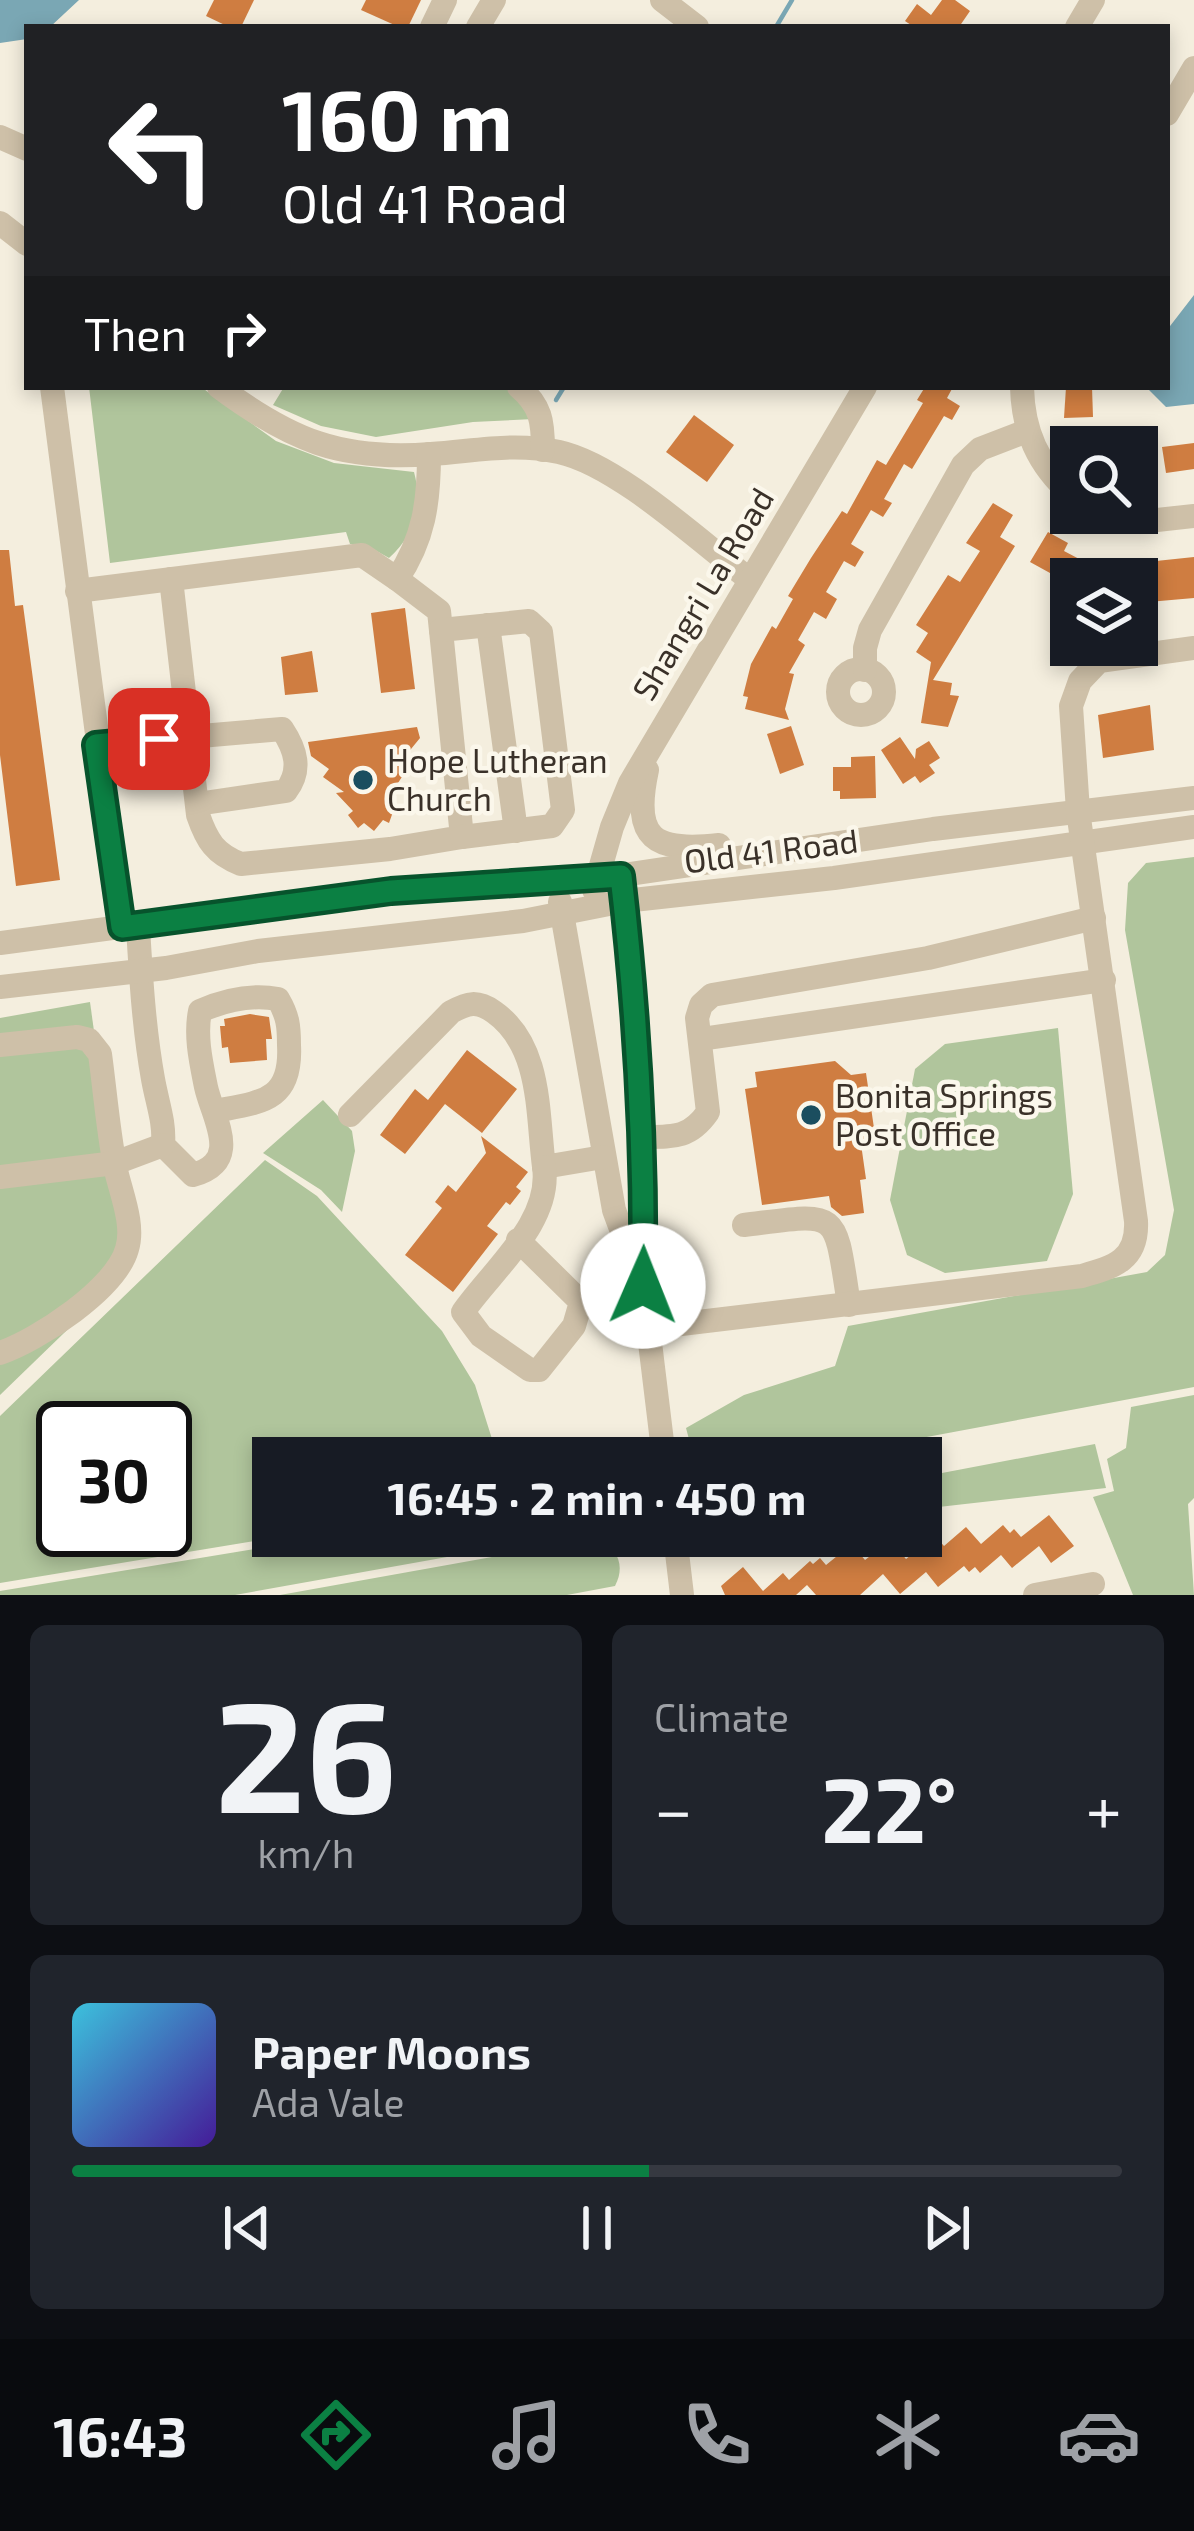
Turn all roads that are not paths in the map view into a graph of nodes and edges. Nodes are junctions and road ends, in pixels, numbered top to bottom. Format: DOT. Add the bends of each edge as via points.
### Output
graph roads {
  1 [pos="662,0"];
  2 [pos="693,24"];
  3 [pos="1194,68"];
  4 [pos="1179,109"];
  5 [pos="52,390"];
  6 [pos="223,390"];
  7 [pos="522,390"];
  8 [pos="863,390"];
  9 [pos="1022,390"];
  10 [pos="1027,430"];
  11 [pos="543,450"];
  12 [pos="429,454"];
  13 [pos="1050,472"];
  14 [pos="1194,516"];
  15 [pos="1158,520"];
  16 [pos="397,579"];
  17 [pos="749,579"];
  18 [pos="162,580"];
  19 [pos="77,591"];
  20 [pos="488,625"];
  21 [pos="441,630"];
  22 [pos="1194,648"];
  23 [pos="865,670"];
  24 [pos="191,736"];
  25 [pos="652,744"];
  26 [pos="96,745"];
  27 [pos="1194,797"];
  28 [pos="197,804"];
  29 [pos="1078,811"];
  30 [pos="1194,827"];
  31 [pos="934,829"];
  32 [pos="516,831"];
  33 [pos="462,837"];
  34 [pos="1082,842"];
  35 [pos="557,880"];
  36 [pos="614,885"];
  37 [pos="562,915"];
  38 [pos="1094,918"];
  39 [pos="130,927"];
  40 [pos="0,943"];
  41 [pos="140,969"];
  42 [pos="1104,980"];
  43 [pos="0,986"];
  44 [pos="700,1039"];
  45 [pos="0,1045"];
  46 [pos="215,1111"];
  47 [pos="350,1115"];
  48 [pos="644,1137"];
  49 [pos="164,1145"];
  50 [pos="603,1157"];
  51 [pos="115,1163"];
  52 [pos="544,1167"];
  53 [pos="0,1177"];
  54 [pos="743,1225"];
  55 [pos="518,1240"];
  56 [pos="643,1286"];
  57 [pos="849,1305"];
  58 [pos="648,1328"];
  59 [pos="0,1353"];
  60 [pos="661,1437"];
  61 [pos="677,1557"];
  62 [pos="1093,1584"];
  63 [pos="682,1595"];
  64 [pos="1035,1595"];
  1 -- 2 [label="street"];
  3 -- 4 [label="street"];
  5 -- 19 [label="street"];
  6 -- 12 [label="street" via="279,429 323,447 381,457"];
  7 -- 11 [label="street" via="542,418"];
  8 -- 17 [label="street, Shangri La Road"];
  9 -- 10 [label="street"];
  10 -- 13 [label="street"];
  10 -- 23 [label="street" via="963,465 870,630"];
  11 -- 12 [label="street" via="483,446"];
  11 -- 17 [label="street" via="597,466"];
  12 -- 16 [label="street" via="430,500 416,551"];
  14 -- 15 [label="street"];
  16 -- 18 [label="street" via="362,555"];
  16 -- 21 [label="street" via="439,611"];
  17 -- 25 [label="street, Shangri La Road"];
  18 -- 19 [label="street"];
  18 -- 24 [label="street"];
  19 -- 26 [label="street"];
  20 -- 21 [label="street"];
  20 -- 32 [label="street"];
  20 -- 32 [label="street" via="530,621 541,632 562,811 552,826"];
  21 -- 33 [label="street"];
  22 -- 29 [label="street" via="1100,661 1080,681 1071,706"];
  24 -- 26 [label="street"];
  24 -- 28 [label="street"];
  24 -- 28 [label="street" via="282,729 295,748 296,778 286,791"];
  25 -- 31 [label="street" via="641,812 654,836 680,849 880,823"];
  25 -- 36 [label="street, Shangri La Road" via="611,827"];
  26 -- 39 [label="street"];
  27 -- 29 [label="street, Old 41 Road"];
  28 -- 33 [label="street" via="207,841 242,864"];
  29 -- 31 [label="street, Old 41 Road"];
  29 -- 34 [label="street"];
  30 -- 34 [label="street, Old 41 Road"];
  31 -- 36 [label="street, Old 41 Road"];
  32 -- 33 [label="street"];
  34 -- 36 [label="street, Old 41 Road" via="835,878"];
  34 -- 38 [label="street"];
  35 -- 36 [label="street, Old 41 Road"];
  35 -- 37 [label="street"];
  35 -- 39 [label="street, Old 41 Road" via="391,891"];
  36 -- 37 [label="street, Old 41 Road" via="591,911"];
  36 -- 48 [label="street"];
  37 -- 41 [label="street, Old 41 Road"];
  37 -- 50 [label="street"];
  38 -- 42 [label="street"];
  38 -- 44 [label="street" via="928,958 712,995 697,1018"];
  39 -- 40 [label="street, Old 41 Road"];
  39 -- 41 [label="street"];
  41 -- 43 [label="street, Old 41 Road"];
  41 -- 49 [label="street"];
  42 -- 44 [label="street"];
  42 -- 57 [label="street" via="1136,1221 1130,1255 1082,1276"];
  44 -- 48 [label="street" via="708,1112 683,1137"];
  45 -- 51 [label="street" via="89,1040 100,1054"];
  46 -- 46 [label="street" via="200,1011 219,1002 278,999 288,1016 286,1082 268,1099"];
  46 -- 49 [label="street" via="222,1134 208,1171 193,1175"];
  47 -- 52 [label="street" via="451,1012 483,1004 528,1050"];
  48 -- 56 [label="street"];
  49 -- 51 [label="street"];
  50 -- 52 [label="street"];
  50 -- 56 [label="street"];
  51 -- 53 [label="street"];
  51 -- 59 [label="street" via="130,1233 119,1266 47,1331"];
  52 -- 55 [label="street" via="548,1191"];
  54 -- 57 [label="street" via="816,1216 828,1223"];
  55 -- 55 [label="street" via="463,1312 482,1336 539,1370 574,1326 581,1302"];
  56 -- 58 [label="street"];
  57 -- 58 [label="street"];
  58 -- 60 [label="street"];
  61 -- 63 [label="street"];
  62 -- 64 [label="street"];
}
